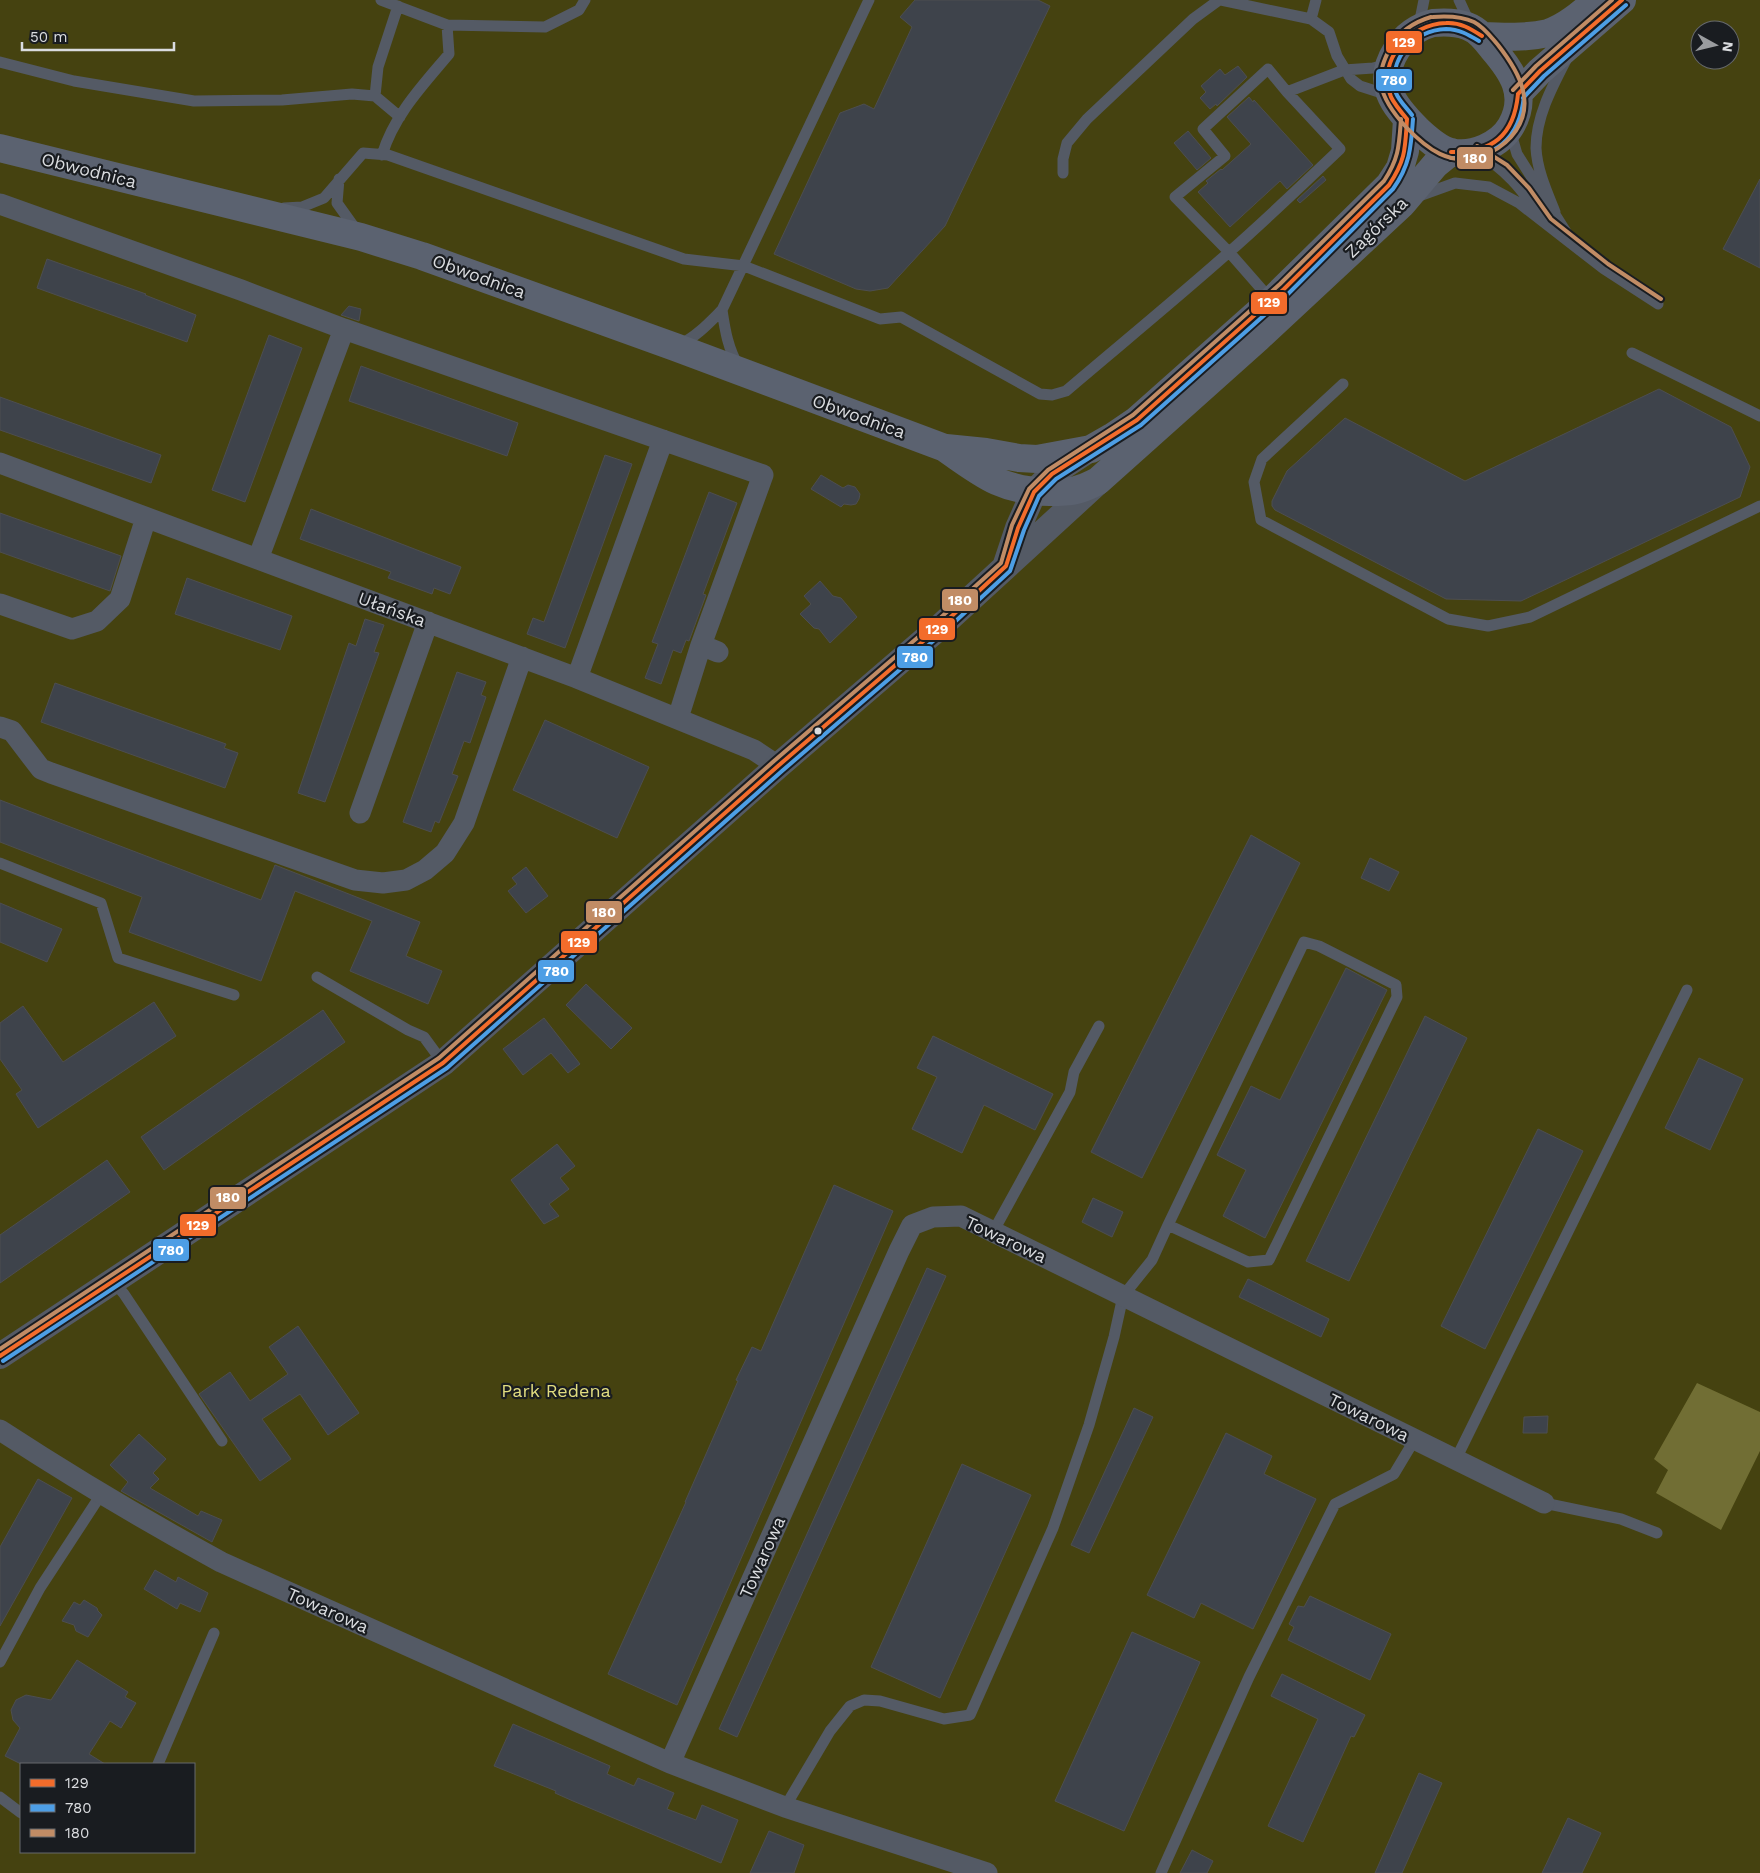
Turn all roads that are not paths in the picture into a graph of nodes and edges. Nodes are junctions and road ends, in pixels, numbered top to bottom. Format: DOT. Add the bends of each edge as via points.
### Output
graph roads {
  1 [pos="381,0"];
  2 [pos="585,0"];
  3 [pos="869,0"];
  4 [pos="1220,0"];
  5 [pos="1316,0"];
  6 [pos="1424,0"];
  7 [pos="1459,0"];
  8 [pos="1597,0"];
  9 [pos="1622,0"];
  10 [pos="398,6"];
  11 [pos="1311,19"];
  12 [pos="447,25"];
  13 [pos="1418,28"];
  14 [pos="1477,32"];
  15 [pos="1576,39"];
  16 [pos="0,62"];
  17 [pos="1390,63"];
  18 [pos="1344,70"];
  19 [pos="1288,92"];
  20 [pos="1518,94"];
  21 [pos="1390,95"];
  22 [pos="375,96"];
  23 [pos="400,117"];
  24 [pos="1407,119"];
  25 [pos="1510,128"];
  26 [pos="0,148"];
  27 [pos="1462,152"];
  28 [pos="382,155"];
  29 [pos="1064,173"];
  30 [pos="339,179"];
  31 [pos="0,204"];
  32 [pos="1402,204"];
  33 [pos="250,209"];
  34 [pos="1554,212"];
  35 [pos="1546,223"];
  36 [pos="361,237"];
  37 [pos="1576,247"];
  38 [pos="1229,252"];
  39 [pos="744,266"];
  40 [pos="1271,301"];
  41 [pos="1658,304"];
  42 [pos="722,310"];
  43 [pos="344,329"];
  44 [pos="675,347"];
  45 [pos="1632,353"];
  46 [pos="742,373"];
  47 [pos="1343,384"];
  48 [pos="1760,416"];
  49 [pos="664,440"];
  50 [pos="945,448"];
  51 [pos="1091,449"];
  52 [pos="1025,458"];
  53 [pos="0,463"];
  54 [pos="1098,481"];
  55 [pos="998,482"];
  56 [pos="1042,488"];
  57 [pos="1760,506"];
  58 [pos="146,518"];
  59 [pos="1029,531"];
  60 [pos="258,559"];
  61 [pos="0,604"];
  62 [pos="428,622"];
  63 [pos="522,657"];
  64 [pos="577,678"];
  65 [pos="678,718"];
  66 [pos="0,727"];
  67 [pos="778,766"];
  68 [pos="360,813"];
  69 [pos="0,863"];
  70 [pos="317,977"];
  71 [pos="1687,990"];
  72 [pos="234,995"];
  73 [pos="1099,1026"];
  74 [pos="443,1063"];
  75 [pos="1168,1225"];
  76 [pos="993,1232"];
  77 [pos="113,1281"];
  78 [pos="1123,1296"];
  79 [pos="0,1356"];
  80 [pos="0,1430"];
  81 [pos="1415,1439"];
  82 [pos="222,1440"];
  83 [pos="1456,1459"];
  84 [pos="102,1493"];
  85 [pos="1544,1503"];
  86 [pos="1657,1533"];
  87 [pos="214,1633"];
  88 [pos="0,1662"];
  89 [pos="158,1763"];
  90 [pos="670,1763"];
  91 [pos="0,1797"];
  92 [pos="784,1807"];
  93 [pos="20,1812"];
  94 [pos="987,1873"];
  95 [pos="1161,1873"];
  1 -- 10 [label="lane"];
  2 -- 12 [label="lane" via="579,10 545,27"];
  3 -- 39 [label="lane"];
  4 -- 11 [label="lane"];
  4 -- 29 [label="lane" via="1193,19 1087,119 1067,143"];
  5 -- 11 [label="lane"];
  6 -- 13 [label="lane"];
  7 -- 14 [label="lane"];
  8 -- 14 [label="highway" via="1578,17 1548,32 1523,36"];
  9 -- 15 [label="highway"];
  10 -- 12 [label="lane"];
  10 -- 22 [label="lane" via="378,67"];
  11 -- 18 [label="lane" via="1329,32"];
  12 -- 23 [label="lane" via="449,54"];
  13 -- 14 [label="highway" via="1433,23 1449,23"];
  13 -- 17 [label="highway" via="1400,44"];
  14 -- 20 [label="highway" via="1513,75"];
  15 -- 20 [label="highway"];
  15 -- 34 [label="lane" via="1553,84 1538,133 1536,149"];
  16 -- 22 [label="lane" via="74,81 194,101 282,100 352,94"];
  17 -- 18 [label="lane"];
  17 -- 21 [label="highway"];
  18 -- 19 [label="lane"];
  18 -- 21 [label="lane" via="1360,86"];
  19 -- 38 [label="lane" via="1340,149"];
  19 -- 38 [label="lane" via="1268,69 1203,129 1225,156 1175,197"];
  20 -- 25 [label="highway" via="1517,110"];
  21 -- 24 [label="highway"];
  22 -- 23 [label="lane"];
  23 -- 28 [label="lane"];
  24 -- 27 [label="highway" via="1436,145"];
  24 -- 40 [label="highway, Zagórska" via="1405,151 1400,168 1389,185"];
  25 -- 27 [label="highway" via="1494,143"];
  25 -- 34 [label="lane" via="1517,154"];
  26 -- 33 [label="highway, Obwodnica"];
  27 -- 32 [label="highway, Zagórska" via="1435,165"];
  27 -- 35 [label="lane" via="1502,168"];
  28 -- 30 [label="lane" via="363,153"];
  28 -- 39 [label="lane" via="684,259"];
  30 -- 33 [label="lane" via="324,198 302,207"];
  30 -- 36 [label="lane" via="337,203"];
  31 -- 43 [label="street"];
  32 -- 35 [label="lane" via="1428,191 1455,183 1489,187"];
  32 -- 54 [label="highway, Zagórska"];
  33 -- 36 [label="highway, Obwodnica"];
  34 -- 37 [label="lane"];
  35 -- 37 [label="lane"];
  36 -- 44 [label="highway, Obwodnica"];
  37 -- 41 [label="lane"];
  38 -- 39 [label="lane" via="1066,391 1052,395 1040,394 901,317 880,319"];
  38 -- 40 [label="lane"];
  39 -- 42 [label="lane"];
  40 -- 51 [label="highway, Zagórska" via="1137,420"];
  42 -- 44 [label="lane" via="703,329"];
  42 -- 46 [label="lane" via="726,335"];
  43 -- 49 [label="street"];
  43 -- 60 [label="street"];
  44 -- 46 [label="highway, Obwodnica"];
  45 -- 48 [label="lane"];
  46 -- 50 [label="highway, Obwodnica"];
  47 -- 57 [label="lane" via="1262,459 1254,482 1261,520 1448,619 1488,626 1530,617"];
  49 -- 64 [label="street"];
  49 -- 65 [label="street" via="764,476 709,649"];
  50 -- 52 [label="highway, Obwodnica"];
  50 -- 55 [label="highway, Obwodnica"];
  51 -- 52 [label="highway, Obwodnica" via="1037,459"];
  51 -- 56 [label="street"];
  52 -- 56 [label="street" via="1038,468"];
  53 -- 58 [label="street, Ułańska"];
  54 -- 56 [label="highway, Obwodnica" via="1080,490"];
  54 -- 59 [label="street"];
  55 -- 56 [label="highway, Obwodnica" via="1018,490"];
  55 -- 59 [label="street"];
  56 -- 59 [label="street"];
  58 -- 60 [label="street, Ułańska"];
  58 -- 61 [label="street" via="120,599 97,621 72,629"];
  59 -- 67 [label="street" via="1006,566"];
  60 -- 62 [label="street, Ułańska"];
  62 -- 63 [label="street, Ułańska"];
  62 -- 68 [label="street"];
  63 -- 64 [label="street, Ułańska"];
  63 -- 66 [label="street" via="464,822 445,854 406,880 355,880 51,773 41,769 12,730"];
  64 -- 65 [label="street, Ułańska"];
  65 -- 67 [label="street, Ułańska" via="754,750"];
  67 -- 74 [label="street"];
  69 -- 72 [label="lane" via="101,903 118,958"];
  70 -- 74 [label="lane" via="424,1037"];
  71 -- 83 [label="lane"];
  73 -- 76 [label="lane" via="1074,1072 1070,1092"];
  74 -- 77 [label="street"];
  75 -- 75 [label="lane" via="1304,942 1319,946 1396,985 1397,997 1269,1260 1248,1262"];
  75 -- 78 [label="lane" via="1152,1260"];
  76 -- 78 [label="street, Towarowa"];
  76 -- 90 [label="street, Towarowa" via="961,1216 933,1217 912,1225"];
  77 -- 79 [label="street"];
  77 -- 82 [label="lane"];
  78 -- 81 [label="street, Towarowa"];
  78 -- 92 [label="lane" via="1089,1425 1053,1528 970,1715 944,1719 880,1701 864,1700 850,1706 830,1731"];
  80 -- 84 [label="street, Towarowa"];
  81 -- 83 [label="street, Towarowa"];
  81 -- 95 [label="lane" via="1394,1474 1335,1504 1249,1677"];
  83 -- 85 [label="street, Towarowa"];
  84 -- 88 [label="lane" via="40,1588"];
  84 -- 90 [label="street, Towarowa" via="221,1562"];
  85 -- 86 [label="lane" via="1621,1519"];
  87 -- 89 [label="lane"];
  90 -- 92 [label="street, Towarowa"];
  91 -- 93 [label="lane"];
  92 -- 94 [label="street, Towarowa"];
}
